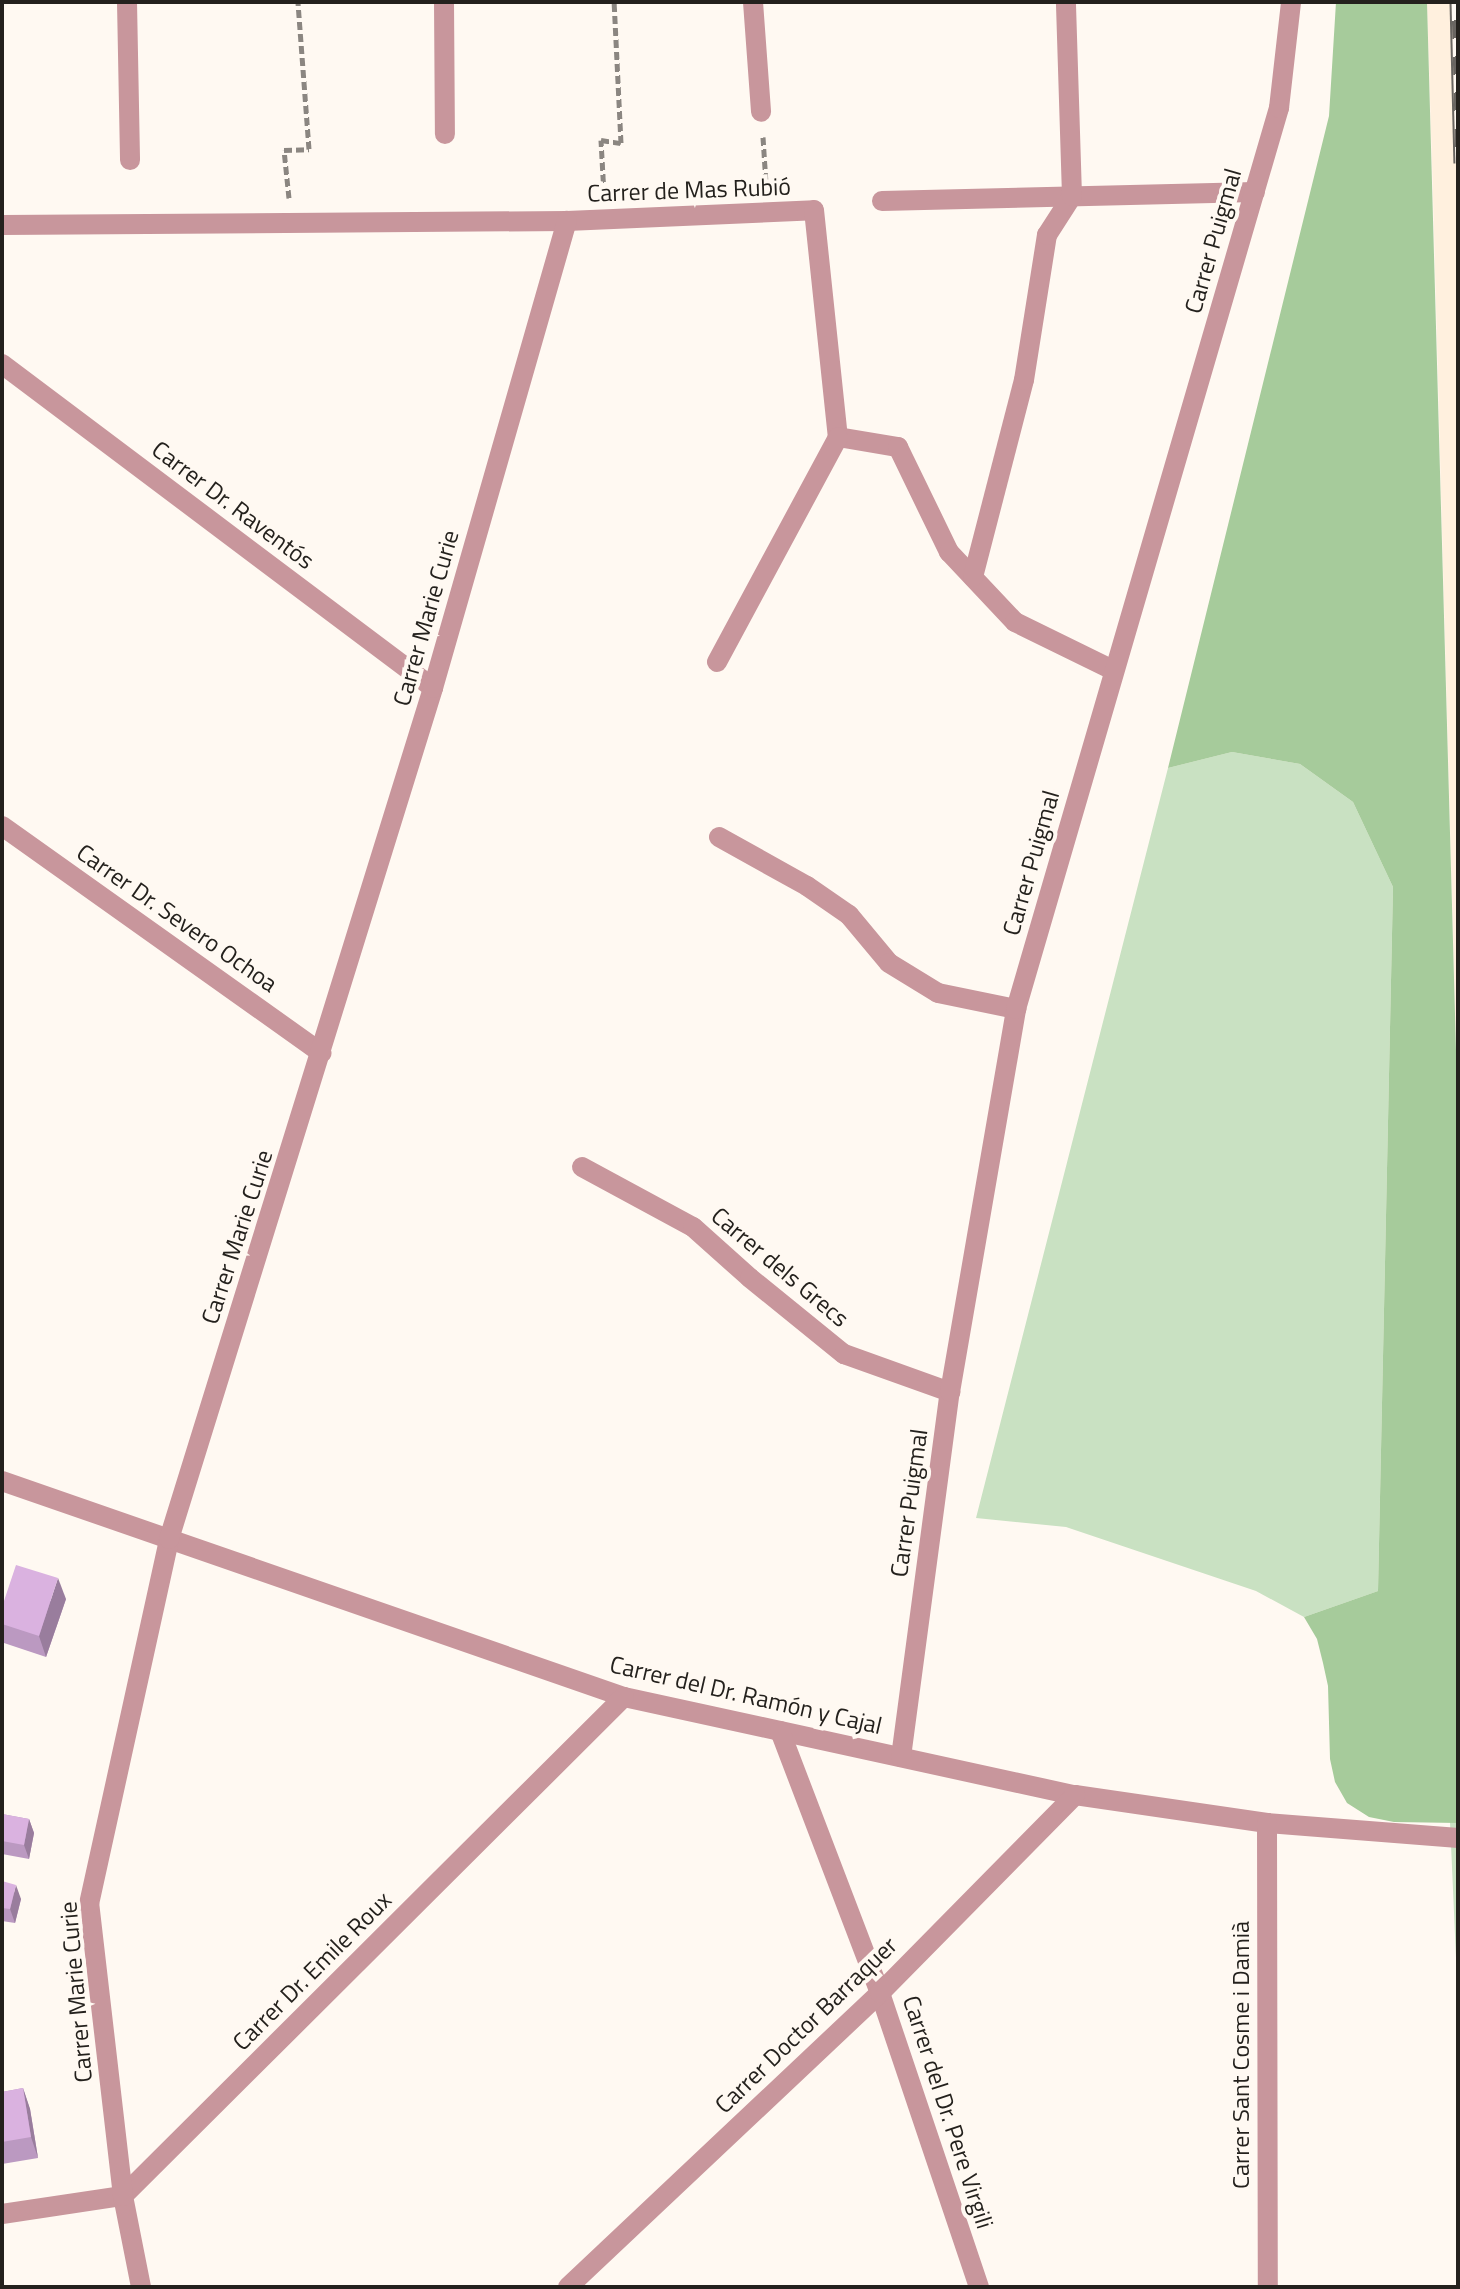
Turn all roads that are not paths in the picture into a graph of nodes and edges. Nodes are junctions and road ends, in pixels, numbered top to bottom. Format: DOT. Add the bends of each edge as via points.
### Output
graph roads {
  1 [pos="127,2"];
  2 [pos="444,2"];
  3 [pos="753,2"];
  4 [pos="1066,2"];
  5 [pos="1291,2"];
  6 [pos="761,112"];
  7 [pos="445,134"];
  8 [pos="130,160"];
  9 [pos="1255,192"];
  10 [pos="1072,196"];
  11 [pos="882,201"];
  12 [pos="567,221"];
  13 [pos="2,225"];
  14 [pos="2,364"];
  15 [pos="838,437"];
  16 [pos="973,577"];
  17 [pos="717,662"];
  18 [pos="1113,670"];
  19 [pos="433,688"];
  20 [pos="2,826"];
  21 [pos="719,837"];
  22 [pos="1016,1009"];
  23 [pos="322,1053"];
  24 [pos="582,1167"];
  25 [pos="950,1392"];
  26 [pos="2,1481"];
  27 [pos="169,1539"];
  28 [pos="624,1697"];
  29 [pos="780,1731"];
  30 [pos="901,1757"];
  31 [pos="1075,1795"];
  32 [pos="1267,1823"];
  33 [pos="1458,1838"];
  34 [pos="880,1993"];
  35 [pos="123,2196"];
  36 [pos="2,2214"];
  37 [pos="141,2287"];
  38 [pos="568,2287"];
  39 [pos="979,2287"];
  40 [pos="1268,2287"];
  1 -- 8 [label="street"];
  2 -- 7 [label="street"];
  3 -- 6 [label="street"];
  4 -- 10 [label="street"];
  5 -- 9 [label="street, Carrer Puigmal" via="1279,108"];
  9 -- 10 [label="street"];
  9 -- 18 [label="street, Carrer Puigmal"];
  10 -- 11 [label="street"];
  10 -- 16 [label="street" via="1047,235 1024,380"];
  12 -- 13 [label="street, Carrer de Mas Rubió"];
  12 -- 15 [label="street, Carrer de Mas Rubió" via="814,210"];
  12 -- 19 [label="street, Carrer Marie Curie"];
  14 -- 19 [label="street, Carrer Dr. Raventós"];
  15 -- 16 [label="street" via="898,447 949,552"];
  15 -- 17 [label="street"];
  16 -- 18 [label="street" via="1015,622"];
  18 -- 22 [label="street, Carrer Puigmal"];
  19 -- 23 [label="street, Carrer Marie Curie"];
  20 -- 23 [label="street, Carrer Dr. Severo Ochoa"];
  21 -- 22 [label="street" via="849,915 889,963 938,993"];
  22 -- 25 [label="street, Carrer Puigmal"];
  23 -- 27 [label="street, Carrer Marie Curie"];
  24 -- 25 [label="street, Carrer dels Grecs" via="693,1227 844,1354"];
  25 -- 30 [label="street, Carrer Puigmal"];
  26 -- 27 [label="street, Carrer del Dr. Ramón y Cajal"];
  27 -- 28 [label="street, Carrer del Dr. Ramón y Cajal"];
  27 -- 35 [label="street, Carrer Marie Curie" via="89,1904"];
  28 -- 29 [label="street, Carrer del Dr. Ramón y Cajal"];
  28 -- 35 [label="street, Carrer Dr. Emile Roux"];
  29 -- 30 [label="street, Carrer del Dr. Ramón y Cajal"];
  29 -- 34 [label="street, Carrer del Dr. Pere Virgili"];
  30 -- 31 [label="street, Carrer del Dr. Ramón y Cajal"];
  31 -- 32 [label="street, Carrer del Dr. Ramón y Cajal"];
  31 -- 34 [label="street, Carrer Doctor Barraquer"];
  32 -- 33 [label="street, Carrer del Dr. Ramón y Cajal"];
  32 -- 40 [label="street, Carrer Sant Cosme i Damià"];
  34 -- 38 [label="street, Carrer Doctor Barraquer"];
  34 -- 39 [label="street, Carrer del Dr. Pere Virgili"];
  35 -- 36 [label="street"];
  35 -- 37 [label="street, Carrer Marie Curie"];
}
